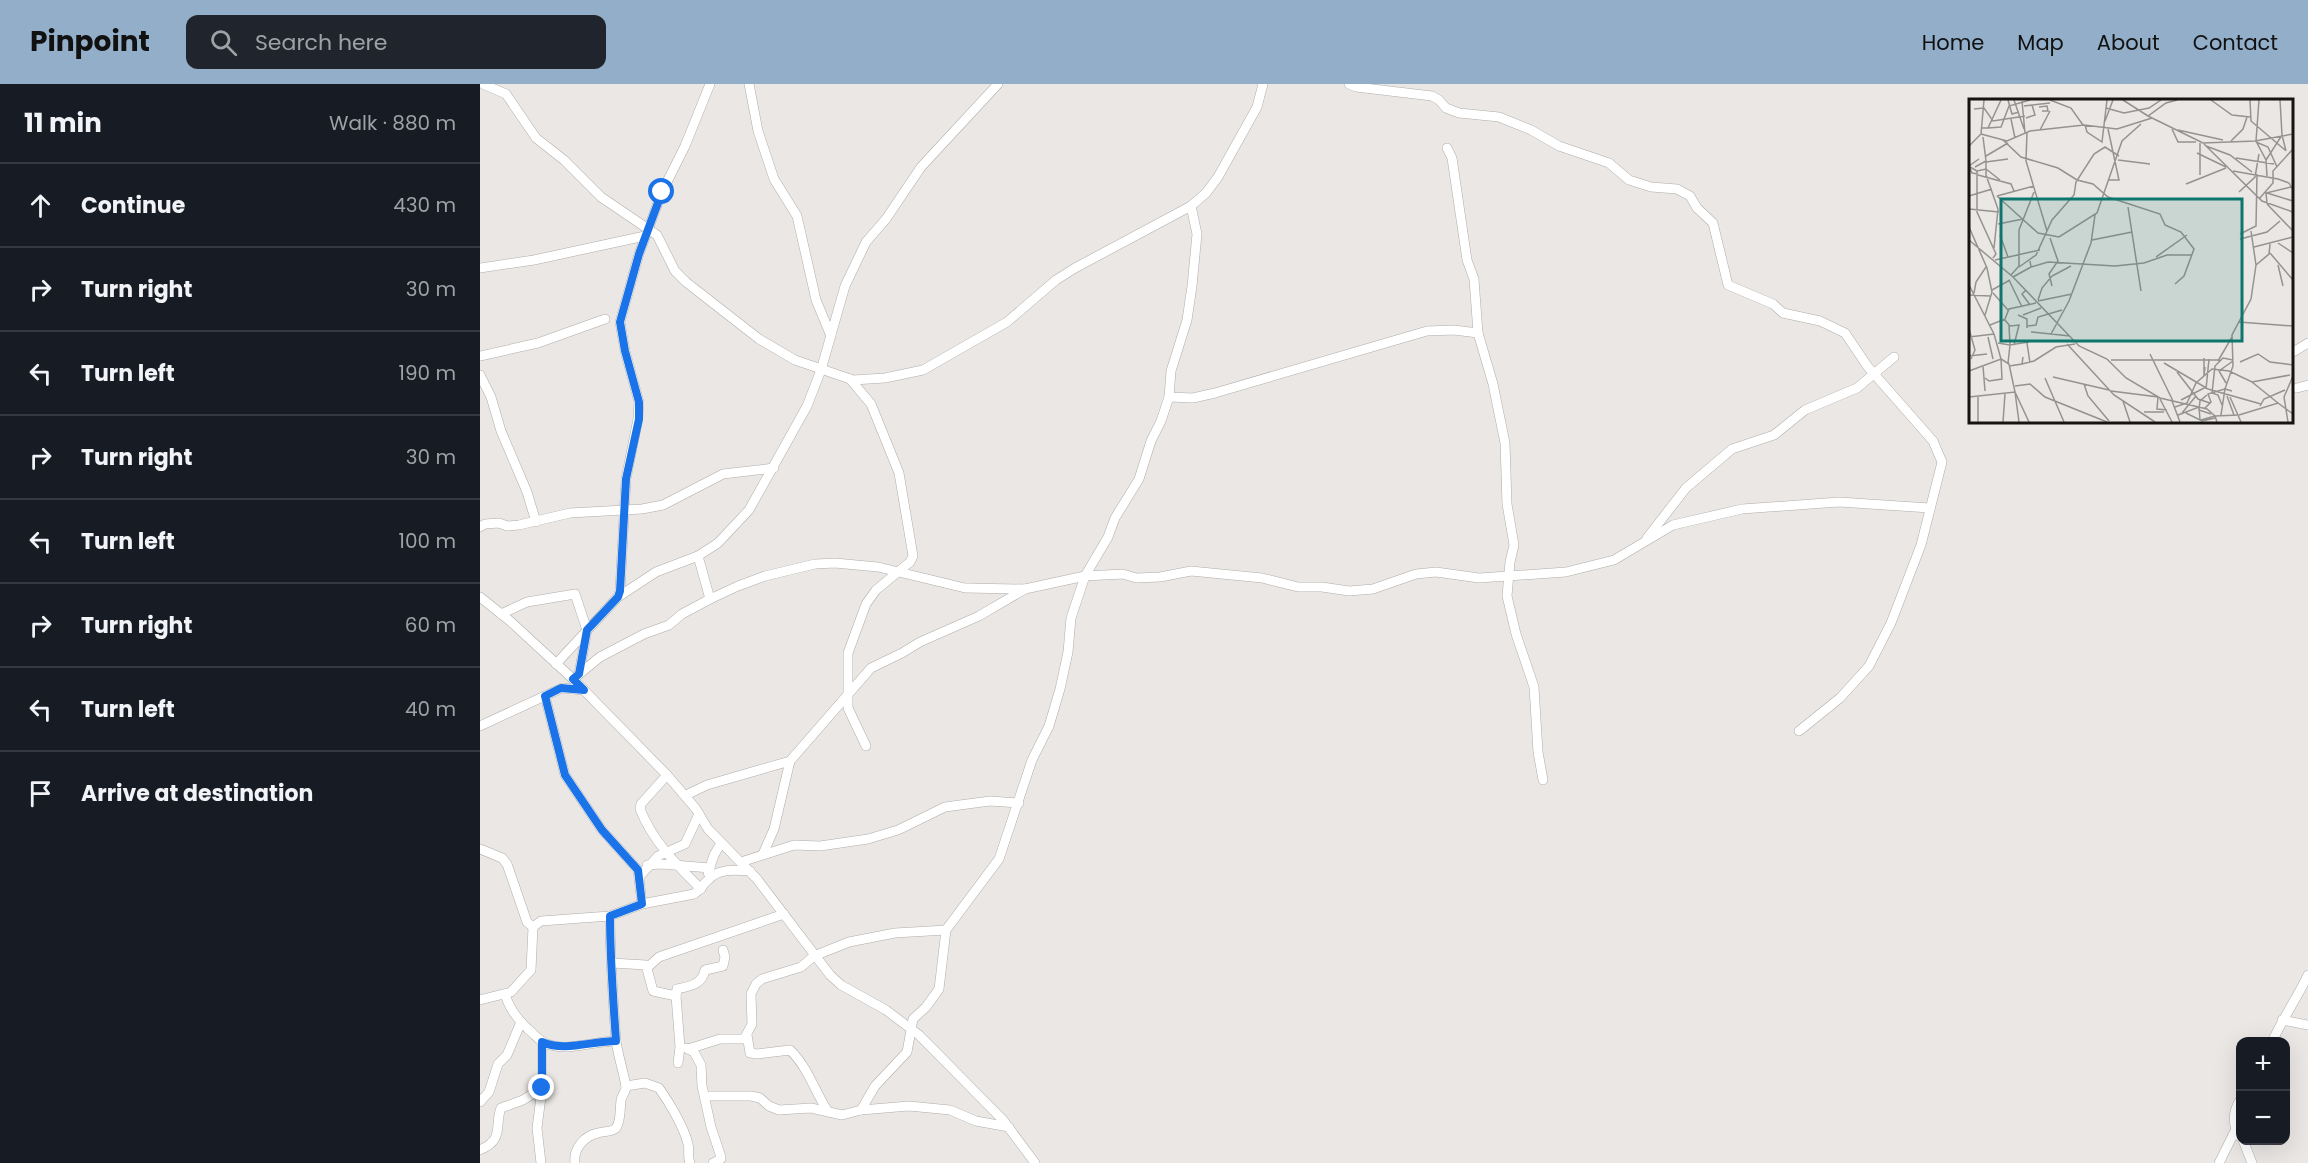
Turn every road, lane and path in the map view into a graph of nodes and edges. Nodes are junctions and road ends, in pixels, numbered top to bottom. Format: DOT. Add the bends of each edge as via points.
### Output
graph roads {
  1 [pos="483,84"];
  2 [pos="710,84"];
  3 [pos="749,84"];
  4 [pos="998,84"];
  5 [pos="1263,84"];
  6 [pos="1349,84"];
  7 [pos="1447,148"];
  8 [pos="1191,206"];
  9 [pos="647,232"];
  10 [pos="480,268"];
  11 [pos="605,319"];
  12 [pos="1478,333"];
  13 [pos="831,336"];
  14 [pos="2308,343"];
  15 [pos="2293,352"];
  16 [pos="480,356"];
  17 [pos="1894,357"];
  18 [pos="821,370"];
  19 [pos="1874,374"];
  20 [pos="480,375"];
  21 [pos="850,379"];
  22 [pos="2308,385"];
  23 [pos="2297,388"];
  24 [pos="1168,397"];
  25 [pos="774,468"];
  26 [pos="1930,508"];
  27 [pos="626,510"];
  28 [pos="536,522"];
  29 [pos="480,527"];
  30 [pos="1642,545"];
  31 [pos="698,556"];
  32 [pos="898,571"];
  33 [pos="1509,575"];
  34 [pos="1085,576"];
  35 [pos="1025,589"];
  36 [pos="480,597"];
  37 [pos="618,597"];
  38 [pos="710,599"];
  39 [pos="501,614"];
  40 [pos="587,630"];
  41 [pos="556,664"];
  42 [pos="576,676"];
  43 [pos="584,690"];
  44 [pos="545,696"];
  45 [pos="847,697"];
  46 [pos="480,726"];
  47 [pos="1799,731"];
  48 [pos="866,746"];
  49 [pos="790,761"];
  50 [pos="667,775"];
  51 [pos="1543,780"];
  52 [pos="686,795"];
  53 [pos="1019,803"];
  54 [pos="699,814"];
  55 [pos="722,843"];
  56 [pos="480,849"];
  57 [pos="665,852"];
  58 [pos="764,854"];
  59 [pos="741,862"];
  60 [pos="632,865"];
  61 [pos="648,865"];
  62 [pos="678,865"];
  63 [pos="710,868"];
  64 [pos="751,871"];
  65 [pos="639,877"];
  66 [pos="704,885"];
  67 [pos="642,904"];
  68 [pos="784,914"];
  69 [pos="610,916"];
  70 [pos="533,927"];
  71 [pos="946,930"];
  72 [pos="723,950"];
  73 [pos="814,956"];
  74 [pos="612,963"];
  75 [pos="648,967"];
  76 [pos="2308,975"];
  77 [pos="505,994"];
  78 [pos="676,996"];
  79 [pos="480,1000"];
  80 [pos="2282,1020"];
  81 [pos="521,1022"];
  82 [pos="2308,1025"];
  83 [pos="911,1029"];
  84 [pos="747,1035"];
  85 [pos="2274,1037"];
  86 [pos="616,1041"];
  87 [pos="542,1042"];
  88 [pos="684,1048"];
  89 [pos="678,1063"];
  90 [pos="626,1086"];
  91 [pos="542,1088"];
  92 [pos="706,1096"];
  93 [pos="480,1102"];
  94 [pos="827,1110"];
  95 [pos="861,1110"];
  96 [pos="1009,1127"];
  97 [pos="2236,1136"];
  98 [pos="2245,1145"];
  99 [pos="480,1150"];
  100 [pos="541,1163"];
  101 [pos="575,1163"];
  102 [pos="690,1163"];
  103 [pos="713,1163"];
  104 [pos="1035,1163"];
  105 [pos="2219,1163"];
  106 [pos="2252,1163"];
  1 -- 9 [label="street" via="506,94 536,138 601,197"];
  2 -- 9 [label="street"];
  3 -- 13 [label="street" via="758,131 774,179 797,216 816,300"];
  4 -- 13 [label="street" via="921,167 867,242 845,286"];
  5 -- 8 [label="street" via="1257,107 1218,177"];
  6 -- 19 [label="street" via="1432,96 1459,113 1499,117 1559,146 1609,163 1629,180 1677,189 1690,196 1713,223 1728,285 1773,304 1783,313 1820,321 1845,333"];
  7 -- 12 [label="street" via="1452,158 1467,260 1474,279"];
  8 -- 21 [label="street" via="1075,268 1007,322 923,370 885,378"];
  8 -- 24 [label="street" via="1197,234 1196,257"];
  9 -- 10 [label="street" via="534,260"];
  9 -- 18 [label="street" via="657,235 675,271 686,282 759,339"];
  9 -- 27 [label="street" via="620,322 639,402 626,479"];
  11 -- 16 [label="street" via="538,343"];
  12 -- 24 [label="street" via="1427,331 1239,387 1193,398"];
  12 -- 33 [label="street" via="1505,443 1507,504 1513,534"];
  13 -- 18 [label="street"];
  14 -- 15 [label="street"];
  17 -- 19 [label="street"];
  18 -- 21 [label="street"];
  18 -- 25 [label="street"];
  19 -- 26 [label="street" via="1934,441 1942,462"];
  19 -- 30 [label="street" via="1857,388 1805,410 1774,435 1732,449 1686,488"];
  20 -- 28 [label="street"];
  21 -- 32 [label="street" via="871,404 899,473 913,556"];
  22 -- 23 [label="street"];
  24 -- 34 [label="street" via="1139,479"];
  25 -- 27 [label="street" via="723,474 663,505"];
  25 -- 31 [label="street" via="749,510 718,543"];
  26 -- 30 [label="street" via="1839,502 1742,508 1673,525"];
  26 -- 47 [label="street" via="1921,545 1891,623 1869,666 1840,698"];
  27 -- 28 [label="street" via="570,513"];
  27 -- 37 [label="street"];
  28 -- 29 [label="street"];
  30 -- 33 [label="street" via="1590,567"];
  31 -- 37 [label="street" via="656,572"];
  31 -- 38 [label="street"];
  32 -- 35 [label="street" via="965,588"];
  32 -- 38 [label="street" via="852,563 815,564 765,576"];
  32 -- 45 [label="street" via="876,590 859,619 848,653"];
  33 -- 34 [label="street" via="1479,578 1416,574 1373,589 1349,591 1191,571 1160,577"];
  33 -- 51 [label="street" via="1509,607 1536,699"];
  34 -- 35 [label="street"];
  34 -- 53 [label="street" via="1071,618 1060,689"];
  35 -- 45 [label="street" via="979,616 871,668"];
  36 -- 39 [label="street"];
  37 -- 40 [label="street"];
  38 -- 42 [label="street" via="669,625 600,657"];
  39 -- 40 [label="street" via="527,602 575,594"];
  39 -- 41 [label="street"];
  40 -- 41 [label="street"];
  40 -- 42 [label="street"];
  41 -- 42 [label="street"];
  42 -- 43 [label="street"];
  43 -- 44 [label="street" via="561,688"];
  43 -- 50 [label="street"];
  44 -- 46 [label="street"];
  44 -- 60 [label="street" via="565,775 602,830"];
  45 -- 48 [label="street" via="848,708"];
  45 -- 49 [label="street"];
  49 -- 52 [label="street"];
  49 -- 58 [label="street"];
  50 -- 52 [label="street"];
  50 -- 57 [label="street" via="640,809"];
  52 -- 54 [label="street"];
  53 -- 58 [label="street" via="990,801 945,807 898,830 868,839 820,846 794,845"];
  53 -- 71 [label="street" via="999,859"];
  54 -- 55 [label="street"];
  54 -- 57 [label="street" via="685,844"];
  55 -- 59 [label="street"];
  55 -- 63 [label="street"];
  56 -- 70 [label="street" via="507,864 526,922"];
  57 -- 61 [label="street"];
  57 -- 62 [label="street"];
  58 -- 59 [label="street"];
  59 -- 64 [label="street"];
  60 -- 61 [label="street"];
  60 -- 65 [label="street"];
  61 -- 62 [label="street"];
  61 -- 65 [label="street"];
  62 -- 63 [label="street"];
  62 -- 66 [label="street"];
  63 -- 66 [label="street"];
  64 -- 66 [label="street" via="732,869 711,877"];
  64 -- 68 [label="street"];
  65 -- 67 [label="street"];
  66 -- 67 [label="street" via="688,896"];
  67 -- 69 [label="street"];
  68 -- 73 [label="street"];
  68 -- 75 [label="street" via="659,957"];
  69 -- 70 [label="street" via="541,921"];
  69 -- 74 [label="street"];
  70 -- 77 [label="street" via="531,970 521,984"];
  71 -- 73 [label="street" via="895,933 849,942"];
  71 -- 83 [label="street" via="939,988 913,1019"];
  72 -- 78 [label="street" via="723,966 705,970 700,981 677,990"];
  73 -- 83 [label="street" via="841,985"];
  73 -- 84 [label="street" via="801,967 756,984 751,994 752,1024"];
  74 -- 75 [label="street"];
  74 -- 86 [label="street"];
  75 -- 78 [label="street" via="653,991"];
  76 -- 80 [label="street"];
  77 -- 79 [label="street"];
  77 -- 81 [label="street"];
  78 -- 88 [label="street"];
  80 -- 82 [label="street"];
  80 -- 85 [label="street"];
  81 -- 87 [label="street"];
  81 -- 93 [label="street" via="507,1054 498,1064 489,1092"];
  83 -- 95 [label="street" via="908,1053 875,1086"];
  83 -- 96 [label="street"];
  84 -- 88 [label="street" via="744,1039"];
  84 -- 94 [label="street" via="750,1053 790,1050 804,1066"];
  86 -- 87 [label="street" via="567,1046"];
  86 -- 90 [label="street"];
  87 -- 91 [label="street"];
  88 -- 89 [label="street"];
  88 -- 92 [label="street" via="694,1053 700,1065"];
  90 -- 101 [label="street" via="616,1128 586,1139 574,1154"];
  90 -- 102 [label="street" via="645,1083 659,1088 682,1128"];
  91 -- 99 [label="street" via="501,1108 497,1135"];
  91 -- 100 [label="street" via="537,1128"];
  92 -- 94 [label="street" via="752,1096 779,1110"];
  92 -- 103 [label="street" via="721,1157"];
  94 -- 95 [label="street" via="842,1115"];
  95 -- 96 [label="street" via="909,1106 950,1110 976,1121"];
  96 -- 104 [label="street"];
  97 -- 105 [label="street"];
  98 -- 106 [label="street"];
}
